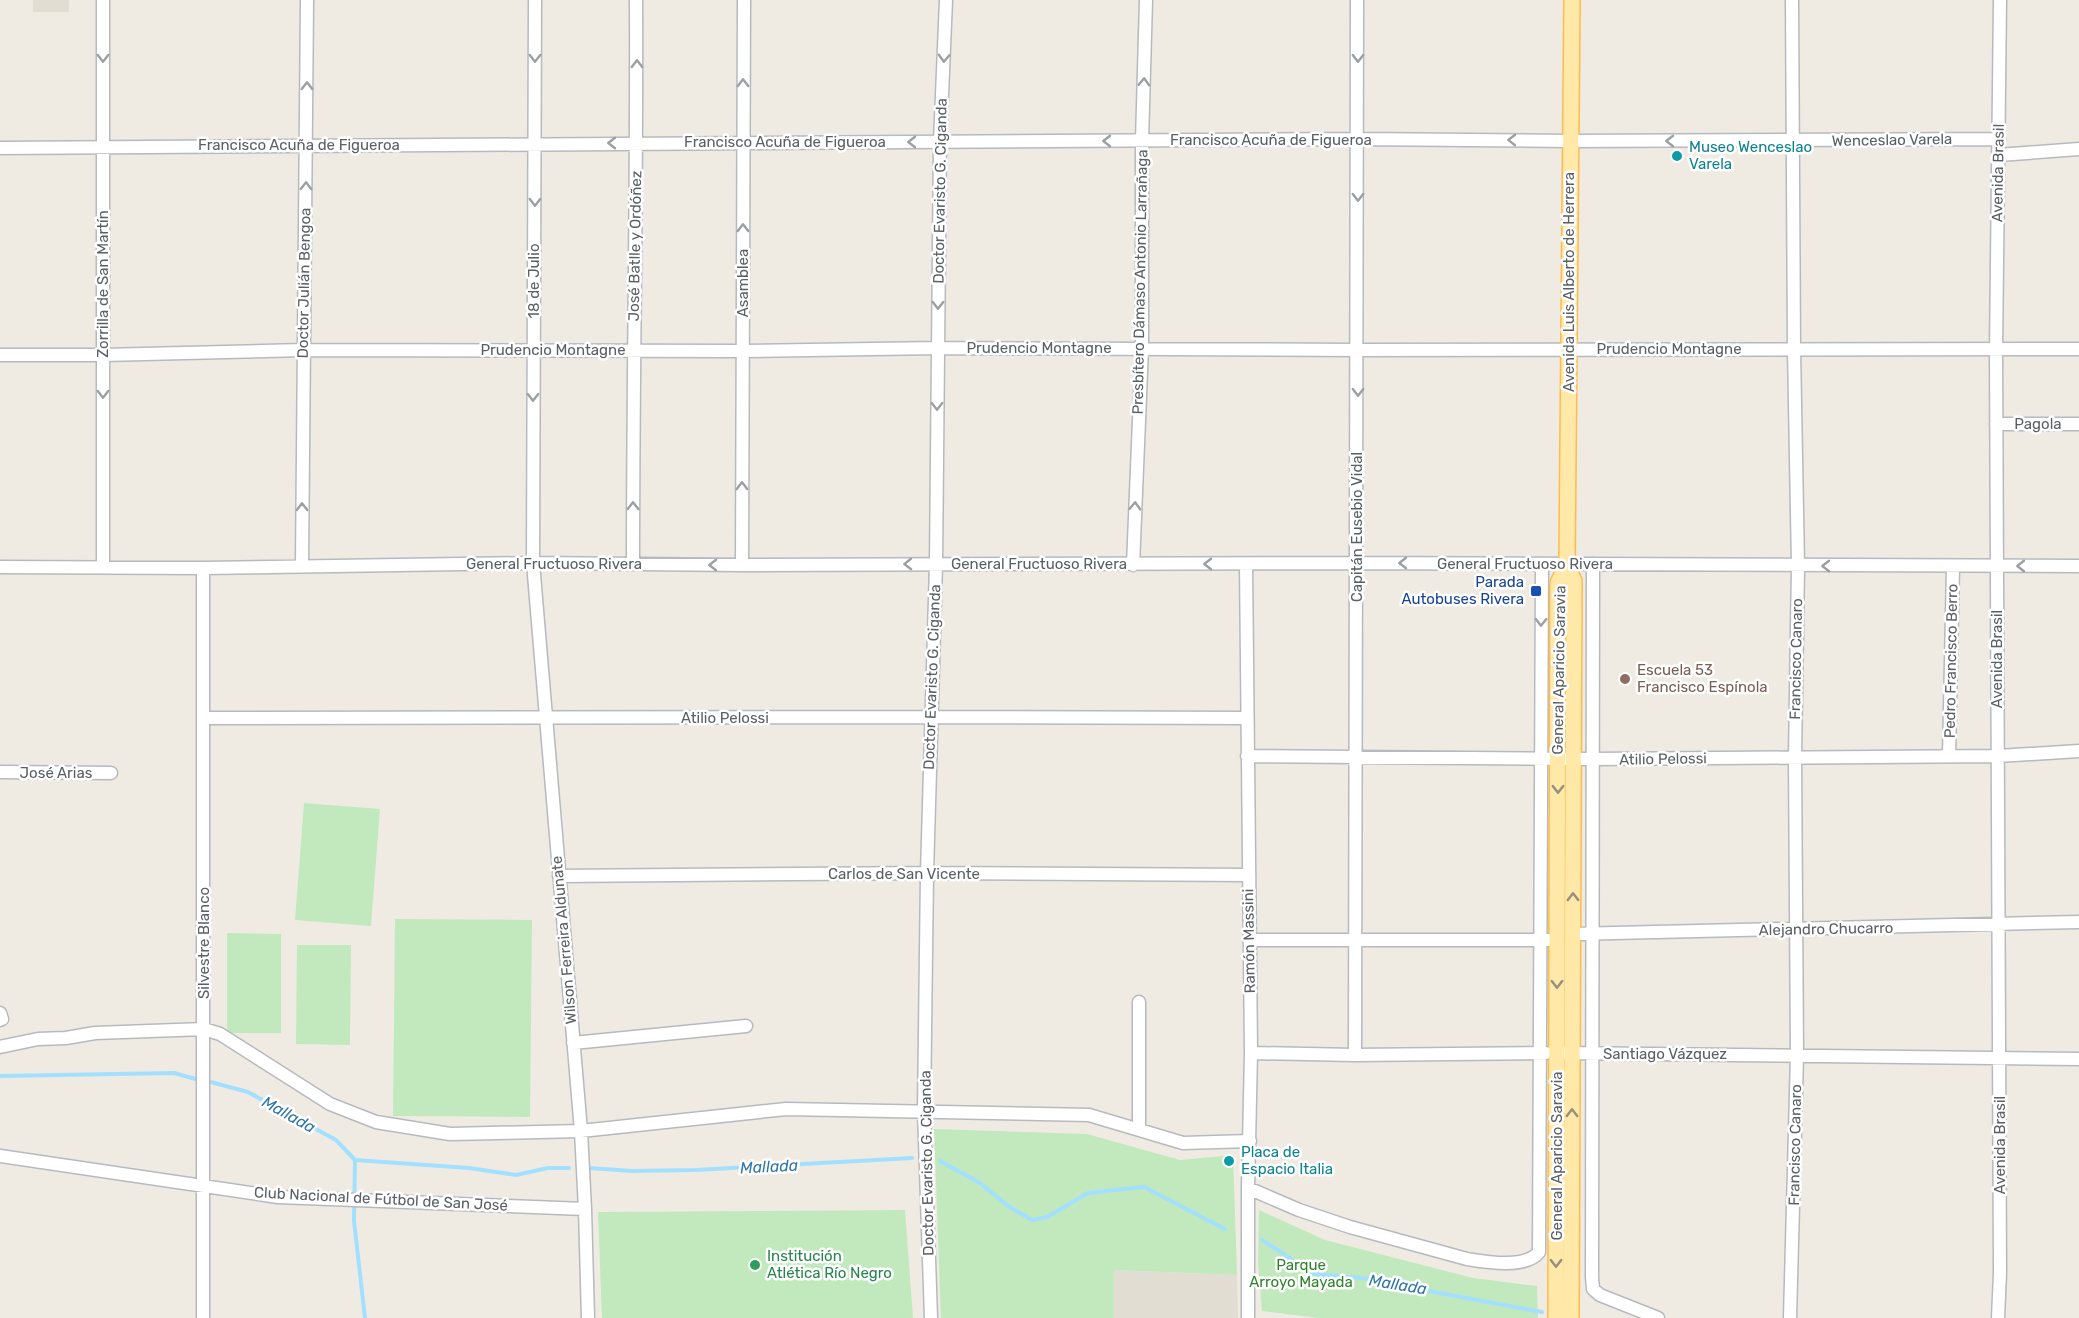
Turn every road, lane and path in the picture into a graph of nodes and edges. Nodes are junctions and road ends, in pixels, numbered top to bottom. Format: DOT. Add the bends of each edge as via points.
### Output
graph roads {
  1 [pos="103,0"];
  2 [pos="307,0"];
  3 [pos="535,0"];
  4 [pos="636,0"];
  5 [pos="744,0"];
  6 [pos="946,0"];
  7 [pos="1146,0"];
  8 [pos="1358,0"];
  9 [pos="1572,0"];
  10 [pos="1792,0"];
  11 [pos="2000,0"];
  12 [pos="1358,139"];
  13 [pos="1999,139"];
  14 [pos="1142,141"];
  15 [pos="1570,141"];
  16 [pos="1792,141"];
  17 [pos="743,142"];
  18 [pos="940,142"];
  19 [pos="637,143"];
  20 [pos="535,144"];
  21 [pos="307,145"];
  22 [pos="103,147"];
  23 [pos="0,148"];
  24 [pos="2079,149"];
  25 [pos="1999,155"];
  26 [pos="937,348"];
  27 [pos="1142,348"];
  28 [pos="1794,349"];
  29 [pos="2079,349"];
  30 [pos="303,350"];
  31 [pos="633,350"];
  32 [pos="1358,350"];
  33 [pos="1569,350"];
  34 [pos="1996,350"];
  35 [pos="533,351"];
  36 [pos="742,351"];
  37 [pos="0,355"];
  38 [pos="103,355"];
  39 [pos="1996,424"];
  40 [pos="2079,424"];
  41 [pos="533,562"];
  42 [pos="1358,563"];
  43 [pos="633,564"];
  44 [pos="936,564"];
  45 [pos="1246,564"];
  46 [pos="1542,564"];
  47 [pos="1566,564"];
  48 [pos="1593,564"];
  49 [pos="302,565"];
  50 [pos="742,565"];
  51 [pos="1133,565"];
  52 [pos="1798,566"];
  53 [pos="1953,566"];
  54 [pos="1997,566"];
  55 [pos="2079,566"];
  56 [pos="0,567"];
  57 [pos="103,567"];
  58 [pos="203,567"];
  59 [pos="931,717"];
  60 [pos="203,718"];
  61 [pos="546,718"];
  62 [pos="1247,718"];
  63 [pos="2079,751"];
  64 [pos="1247,756"];
  65 [pos="1949,756"];
  66 [pos="1998,756"];
  67 [pos="1356,757"];
  68 [pos="1795,757"];
  69 [pos="1540,758"];
  70 [pos="1565,759"];
  71 [pos="1593,759"];
  72 [pos="0,772"];
  73 [pos="111,773"];
  74 [pos="927,873"];
  75 [pos="1248,875"];
  76 [pos="559,876"];
  77 [pos="2079,922"];
  78 [pos="1998,926"];
  79 [pos="1796,930"];
  80 [pos="1573,934"];
  81 [pos="1593,934"];
  82 [pos="1356,939"];
  83 [pos="1249,940"];
  84 [pos="1539,940"];
  85 [pos="1557,940"];
  86 [pos="1139,1002"];
  87 [pos="0,1013"];
  88 [pos="0,1020"];
  89 [pos="746,1026"];
  90 [pos="204,1029"];
  91 [pos="573,1043"];
  92 [pos="0,1047"];
  93 [pos="1251,1053"];
  94 [pos="1539,1053"];
  95 [pos="1565,1053"];
  96 [pos="1355,1054"];
  97 [pos="1593,1054"];
  98 [pos="1797,1055"];
  99 [pos="1999,1058"];
  100 [pos="2079,1059"];
  101 [pos="924,1111"];
  102 [pos="1139,1130"];
  103 [pos="581,1131"];
  104 [pos="1250,1141"];
  105 [pos="0,1156"];
  106 [pos="204,1185"];
  107 [pos="1248,1188"];
  108 [pos="585,1209"];
  109 [pos="203,1318"];
  110 [pos="588,1318"];
  111 [pos="931,1318"];
  112 [pos="1248,1318"];
  113 [pos="1556,1318"];
  114 [pos="1571,1318"];
  115 [pos="1658,1318"];
  116 [pos="1790,1318"];
  117 [pos="1998,1318"];
  1 -- 22 [label="street, Zorrilla de San Martín, one-way"];
  21 -- 2 [label="street, Doctor Julián Bengoa, one-way"];
  3 -- 20 [label="street, 18 de Julio, one-way"];
  19 -- 4 [label="street, José Batlle y Ordóñez, one-way"];
  17 -- 5 [label="street, Asamblea, one-way"];
  6 -- 18 [label="street, Doctor Evaristo G. Ciganda, one-way"];
  14 -- 7 [label="street, Presbítero Dámaso Antonio Larrañaga, one-way"];
  8 -- 12 [label="street, Capitán Eusebio Vidal, one-way"];
  9 -- 15 [label="main road, Avenida Luis Alberto de Herrera"];
  10 -- 16 [label="street, Francisco Canaro"];
  11 -- 13 [label="street, Avenida Brasil"];
  12 -- 14 [label="street, Francisco Acuña de Figueroa"];
  15 -- 12 [label="street, Francisco Acuña de Figueroa, one-way"];
  12 -- 32 [label="street, Capitán Eusebio Vidal, one-way"];
  13 -- 16 [label="street, Wenceslao Varela"];
  13 -- 25 [label="street, Avenida Brasil"];
  14 -- 18 [label="street, Francisco Acuña de Figueroa, one-way"];
  14 -- 27 [label="street, Presbítero Dámaso Antonio Larrañaga"];
  16 -- 15 [label="street, Wenceslao Varela, one-way"];
  15 -- 33 [label="main road, Avenida Luis Alberto de Herrera"];
  16 -- 28 [label="street, Francisco Canaro"];
  18 -- 17 [label="street, Francisco Acuña de Figueroa, one-way"];
  17 -- 19 [label="street, Francisco Acuña de Figueroa"];
  36 -- 17 [label="street, Asamblea, one-way"];
  18 -- 26 [label="street, Doctor Evaristo G. Ciganda, one-way"];
  19 -- 20 [label="street, Francisco Acuña de Figueroa, one-way"];
  19 -- 31 [label="street, José Batlle y Ordóñez"];
  20 -- 21 [label="street, Francisco Acuña de Figueroa"];
  20 -- 35 [label="street, 18 de Julio, one-way"];
  21 -- 22 [label="street, Francisco Acuña de Figueroa"];
  30 -- 21 [label="street, Doctor Julián Bengoa, one-way"];
  22 -- 23 [label="street, Francisco Acuña de Figueroa"];
  22 -- 38 [label="street, Zorrilla de San Martín"];
  24 -- 25 [label="street"];
  25 -- 34 [label="street, Avenida Brasil"];
  26 -- 27 [label="street, Prudencio Montagne"];
  26 -- 36 [label="street, Prudencio Montagne"];
  26 -- 44 [label="street, Doctor Evaristo G. Ciganda, one-way"];
  27 -- 32 [label="street, Prudencio Montagne"];
  51 -- 27 [label="street, Presbítero Dámaso Antonio Larrañaga, one-way"];
  28 -- 33 [label="street, Prudencio Montagne"];
  28 -- 34 [label="street, Prudencio Montagne"];
  28 -- 52 [label="street, Francisco Canaro"];
  29 -- 34 [label="street, Prudencio Montagne"];
  30 -- 35 [label="street, Prudencio Montagne"];
  30 -- 38 [label="street, Prudencio Montagne"];
  49 -- 30 [label="street, Doctor Julián Bengoa, one-way"];
  31 -- 35 [label="street, Prudencio Montagne"];
  31 -- 36 [label="street, Prudencio Montagne"];
  43 -- 31 [label="street, José Batlle y Ordóñez, one-way"];
  32 -- 33 [label="street, Prudencio Montagne"];
  32 -- 42 [label="street, Capitán Eusebio Vidal, one-way"];
  33 -- 47 [label="main road, Avenida Luis Alberto de Herrera"];
  34 -- 39 [label="street, Avenida Brasil"];
  35 -- 41 [label="street, 18 de Julio, one-way"];
  50 -- 36 [label="street, Asamblea, one-way"];
  37 -- 38 [label="street, Prudencio Montagne"];
  38 -- 57 [label="street, Zorrilla de San Martín, one-way"];
  39 -- 40 [label="street, Pagola"];
  39 -- 54 [label="street, Avenida Brasil"];
  41 -- 43 [label="street, General Fructuoso Rivera"];
  41 -- 49 [label="street, General Fructuoso Rivera"];
  41 -- 61 [label="street, Wilson Ferreira Aldunate"];
  42 -- 45 [label="street, General Fructuoso Rivera"];
  46 -- 42 [label="street, General Fructuoso Rivera, one-way"];
  42 -- 67 [label="street, Capitán Eusebio Vidal"];
  50 -- 43 [label="street, General Fructuoso Rivera, one-way"];
  44 -- 50 [label="street, General Fructuoso Rivera, one-way"];
  44 -- 51 [label="street, General Fructuoso Rivera"];
  44 -- 59 [label="street, Doctor Evaristo G. Ciganda"];
  45 -- 51 [label="street, General Fructuoso Rivera, one-way"];
  45 -- 62 [label="street, Ramón Massini"];
  46 -- 47 [label="street, General Fructuoso Rivera"];
  46 -- 69 [label="street, General Aparicio Saravia, one-way"];
  47 -- 48 [label="street, General Fructuoso Rivera"];
  47 -- 70 [label="main road, General Aparicio Saravia" via="1574,581"];
  48 -- 52 [label="street, General Fructuoso Rivera"];
  48 -- 71 [label="street"];
  49 -- 58 [label="street, General Fructuoso Rivera"];
  53 -- 52 [label="street, General Fructuoso Rivera, one-way"];
  52 -- 68 [label="street, Francisco Canaro"];
  53 -- 54 [label="street, General Fructuoso Rivera"];
  53 -- 65 [label="street, Pedro Francisco Berro"];
  55 -- 54 [label="street, General Fructuoso Rivera, one-way"];
  54 -- 66 [label="street, Avenida Brasil"];
  56 -- 57 [label="street, General Fructuoso Rivera"];
  57 -- 58 [label="street, General Fructuoso Rivera"];
  58 -- 60 [label="street, Silvestre Blanco"];
  59 -- 61 [label="street, Atilio Pelossi"];
  59 -- 62 [label="street, Atilio Pelossi"];
  59 -- 74 [label="street, Doctor Evaristo G. Ciganda"];
  60 -- 61 [label="street, Atilio Pelossi"];
  60 -- 90 [label="street, Silvestre Blanco"];
  61 -- 76 [label="street, Wilson Ferreira Aldunate"];
  62 -- 64 [label="street, Ramón Massini"];
  63 -- 66 [label="street, Atilio Pelossi"];
  64 -- 67 [label="street, Atilio Pelossi"];
  64 -- 75 [label="street, Ramón Massini"];
  65 -- 66 [label="street, Atilio Pelossi"];
  65 -- 68 [label="street, Atilio Pelossi"];
  66 -- 78 [label="street, Avenida Brasil"];
  67 -- 69 [label="street, Atilio Pelossi"];
  67 -- 82 [label="street, Capitán Eusebio Vidal"];
  68 -- 71 [label="street, Atilio Pelossi"];
  68 -- 79 [label="street, Francisco Canaro"];
  69 -- 70 [label="street, Atilio Pelossi"];
  69 -- 84 [label="street, General Aparicio Saravia"];
  70 -- 71 [label="street, Atilio Pelossi"];
  80 -- 70 [label="main road, General Aparicio Saravia, one-way"];
  70 -- 85 [label="main road, General Aparicio Saravia, one-way"];
  71 -- 81 [label="street"];
  72 -- 73 [label="street, José Arias"];
  74 -- 75 [label="street, Carlos de San Vicente"];
  74 -- 76 [label="street, Carlos de San Vicente"];
  74 -- 101 [label="street, Doctor Evaristo G. Ciganda"];
  75 -- 83 [label="street, Ramón Massini"];
  76 -- 91 [label="street, Wilson Ferreira Aldunate"];
  77 -- 78 [label="street, Alejandro Chucarro"];
  78 -- 79 [label="street, Alejandro Chucarro"];
  78 -- 99 [label="street, Avenida Brasil"];
  79 -- 81 [label="street, Alejandro Chucarro"];
  79 -- 98 [label="street, Francisco Canaro"];
  80 -- 81 [label="street, Alejandro Chucarro"];
  80 -- 95 [label="main road, General Aparicio Saravia"];
  81 -- 97 [label="street"];
  82 -- 83 [label="street"];
  82 -- 84 [label="street"];
  82 -- 96 [label="street, Capitán Eusebio Vidal"];
  83 -- 93 [label="street, Ramón Massini"];
  84 -- 85 [label="street"];
  84 -- 94 [label="street, General Aparicio Saravia"];
  85 -- 95 [label="main road, General Aparicio Saravia, one-way"];
  86 -- 102 [label="street"];
  87 -- 88 [label="street"];
  89 -- 91 [label="street"];
  90 -- 92 [label="street" via="95,1033"];
  90 -- 103 [label="street" via="220,1034 330,1104 376,1122 450,1134"];
  90 -- 106 [label="street, Silvestre Blanco"];
  91 -- 103 [label="street, Wilson Ferreira Aldunate"];
  93 -- 96 [label="street, Santiago Vázquez"];
  93 -- 104 [label="street, Ramón Massini"];
  94 -- 95 [label="street, Santiago Vázquez"];
  94 -- 96 [label="street, Santiago Vázquez"];
  94 -- 107 [label="street, General Aparicio Saravia" via="1539,1252 1532,1259 1467,1259 1350,1227"];
  95 -- 97 [label="street, Santiago Vázquez"];
  95 -- 113 [label="main road, General Aparicio Saravia, one-way"];
  114 -- 95 [label="main road, General Aparicio Saravia, one-way"];
  97 -- 98 [label="street, Santiago Vázquez"];
  97 -- 115 [label="street" via="1593,1288"];
  98 -- 99 [label="street, Santiago Vázquez"];
  98 -- 116 [label="street, Francisco Canaro"];
  99 -- 100 [label="street, Santiago Vázquez"];
  99 -- 117 [label="street, Avenida Brasil"];
  101 -- 102 [label="street" via="1089,1115"];
  101 -- 103 [label="street" via="786,1109"];
  101 -- 111 [label="street, Doctor Evaristo G. Ciganda"];
  102 -- 104 [label="street" via="1183,1143"];
  103 -- 108 [label="street, Wilson Ferreira Aldunate"];
  104 -- 107 [label="street, Ramón Massini"];
  105 -- 106 [label="street, Club Nacional de Fútbol de San José"];
  106 -- 108 [label="street, Club Nacional de Fútbol de San José" via="278,1197"];
  106 -- 109 [label="street, Silvestre Blanco"];
  107 -- 112 [label="street, Ramón Massini"];
  108 -- 110 [label="street, Wilson Ferreira Aldunate"];
}
